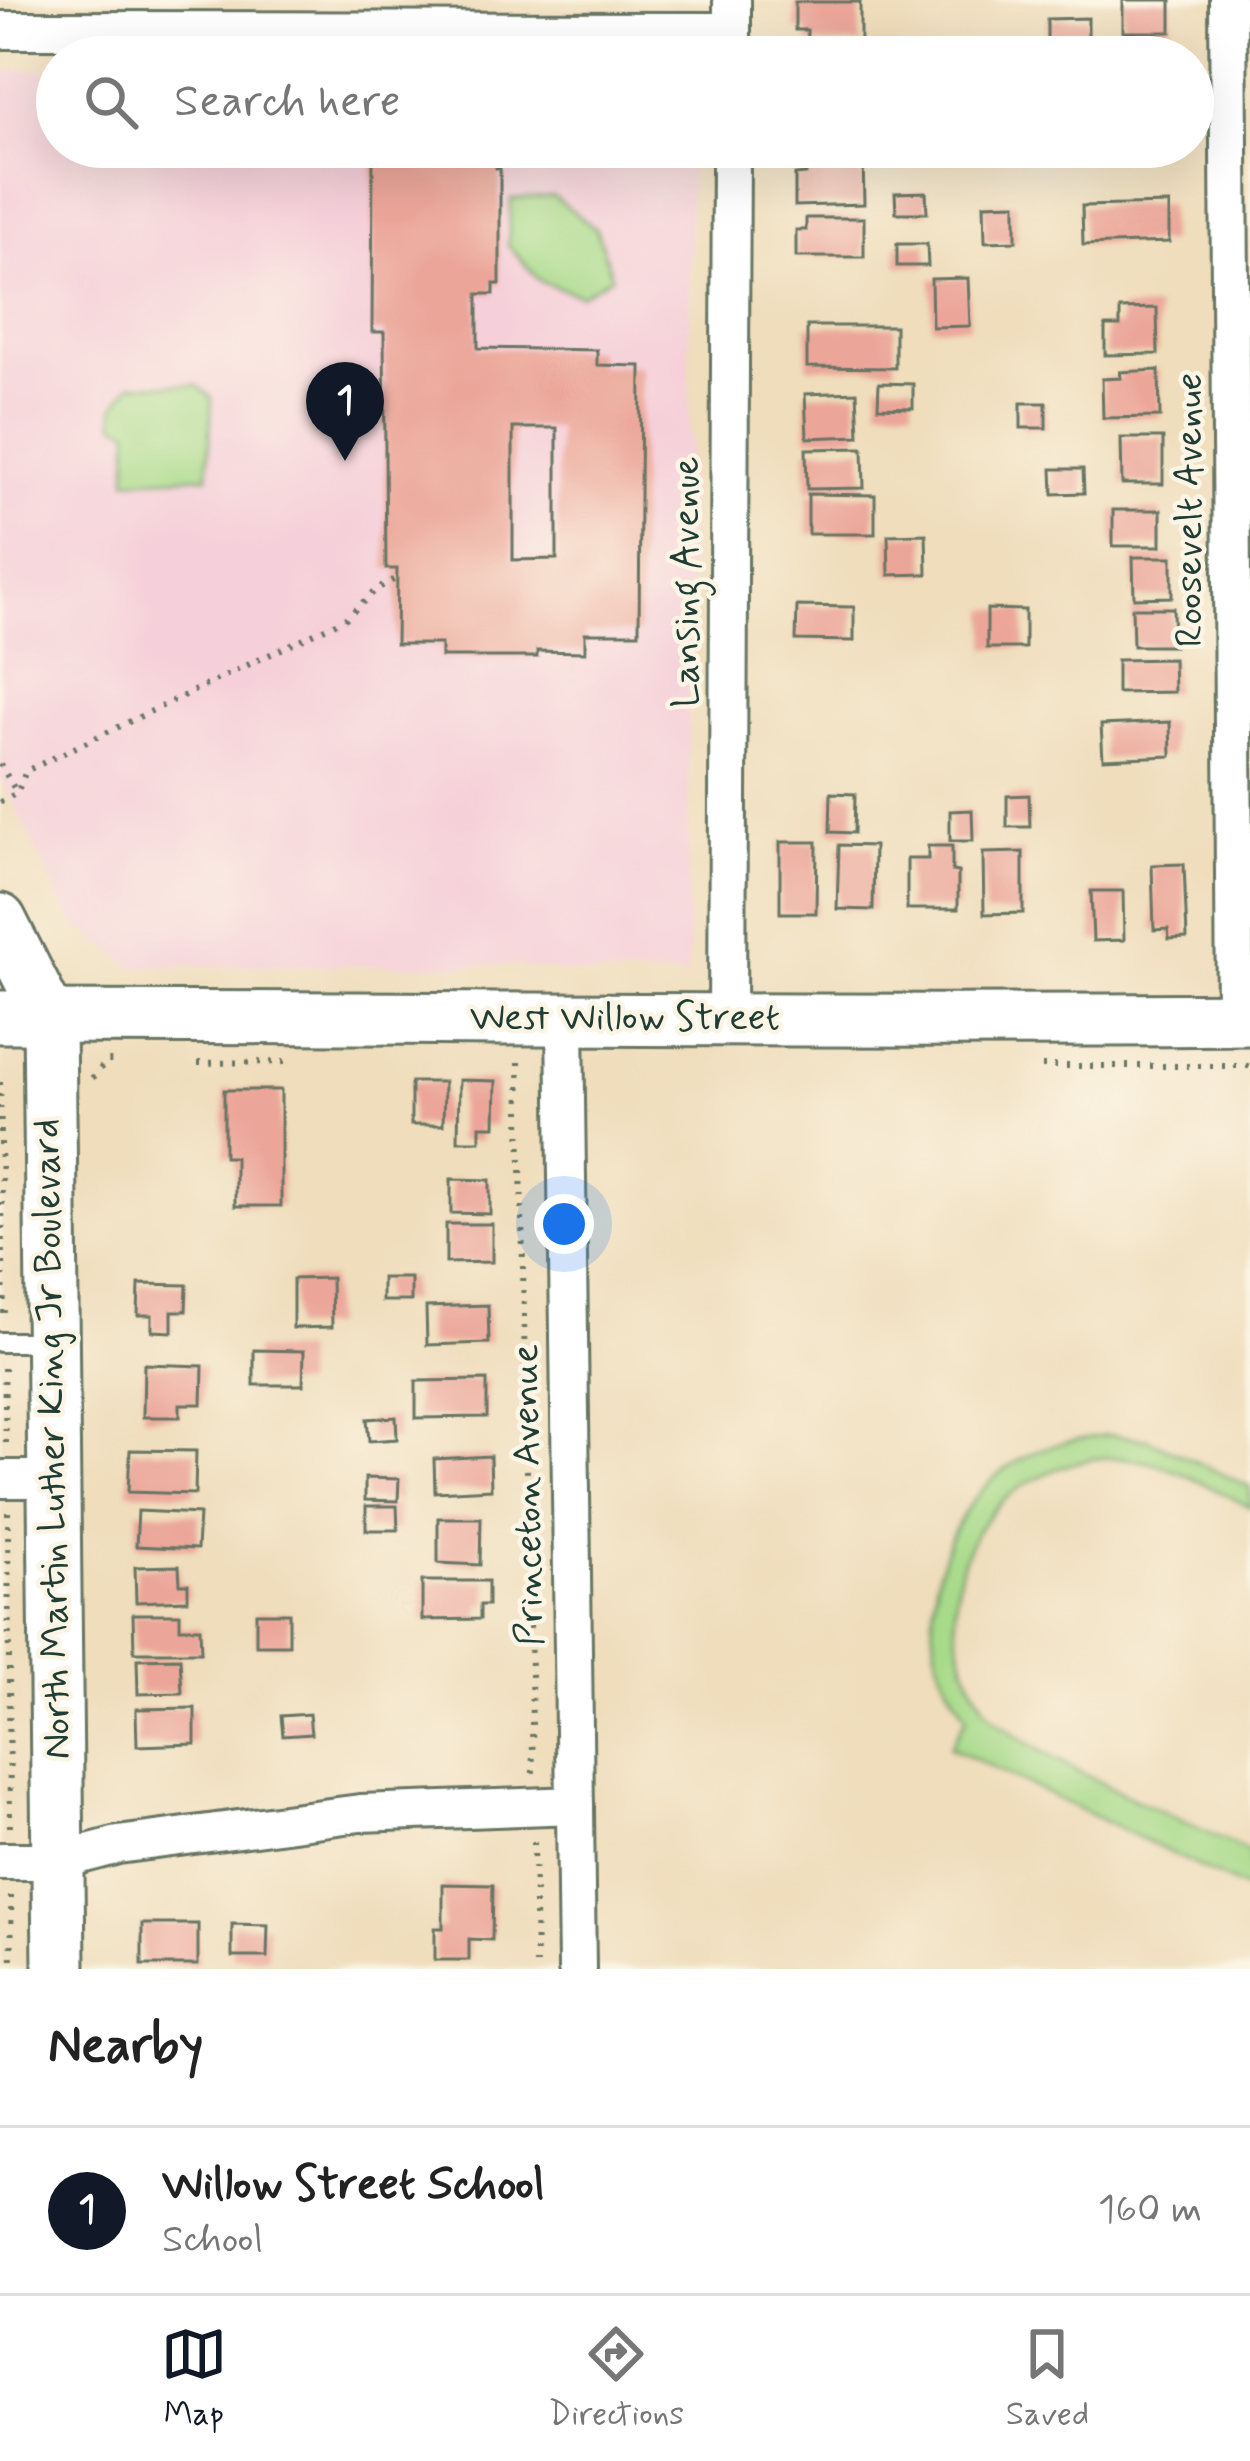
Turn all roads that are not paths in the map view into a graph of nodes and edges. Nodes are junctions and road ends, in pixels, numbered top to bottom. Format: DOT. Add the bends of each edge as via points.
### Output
graph roads {
  1 [pos="1228,0"];
  2 [pos="276,15"];
  3 [pos="732,29"];
  4 [pos="0,30"];
  5 [pos="731,168"];
  6 [pos="0,920"];
  7 [pos="25,1017"];
  8 [pos="727,1018"];
  9 [pos="565,1019"];
  10 [pos="1243,1019"];
  11 [pos="19,1342"];
  12 [pos="21,1479"];
  13 [pos="575,1805"];
  14 [pos="23,1861"];
  15 [pos="59,1969"];
  16 [pos="578,1969"];
  1 -- 10 [label="street, Roosevelt Avenue"];
  2 -- 3 [label="street"];
  2 -- 4 [label="street"];
  5 -- 8 [label="street, Lansing Avenue"];
  6 -- 7 [label="street, North Martin Luther King Jr Boulevard"];
  7 -- 9 [label="street, West Willow Street"];
  7 -- 11 [label="street, North Martin Luther King Jr Boulevard"];
  8 -- 9 [label="street, West Willow Street"];
  8 -- 10 [label="street, West Willow Street"];
  9 -- 13 [label="street, Princeton Avenue"];
  11 -- 12 [label="street, North Martin Luther King Jr Boulevard"];
  12 -- 14 [label="street, North Martin Luther King Jr Boulevard"];
  13 -- 14 [label="street" via="360,1813"];
  13 -- 16 [label="street, Princeton Avenue"];
  14 -- 15 [label="street, North Martin Luther King Jr Boulevard"];
}
